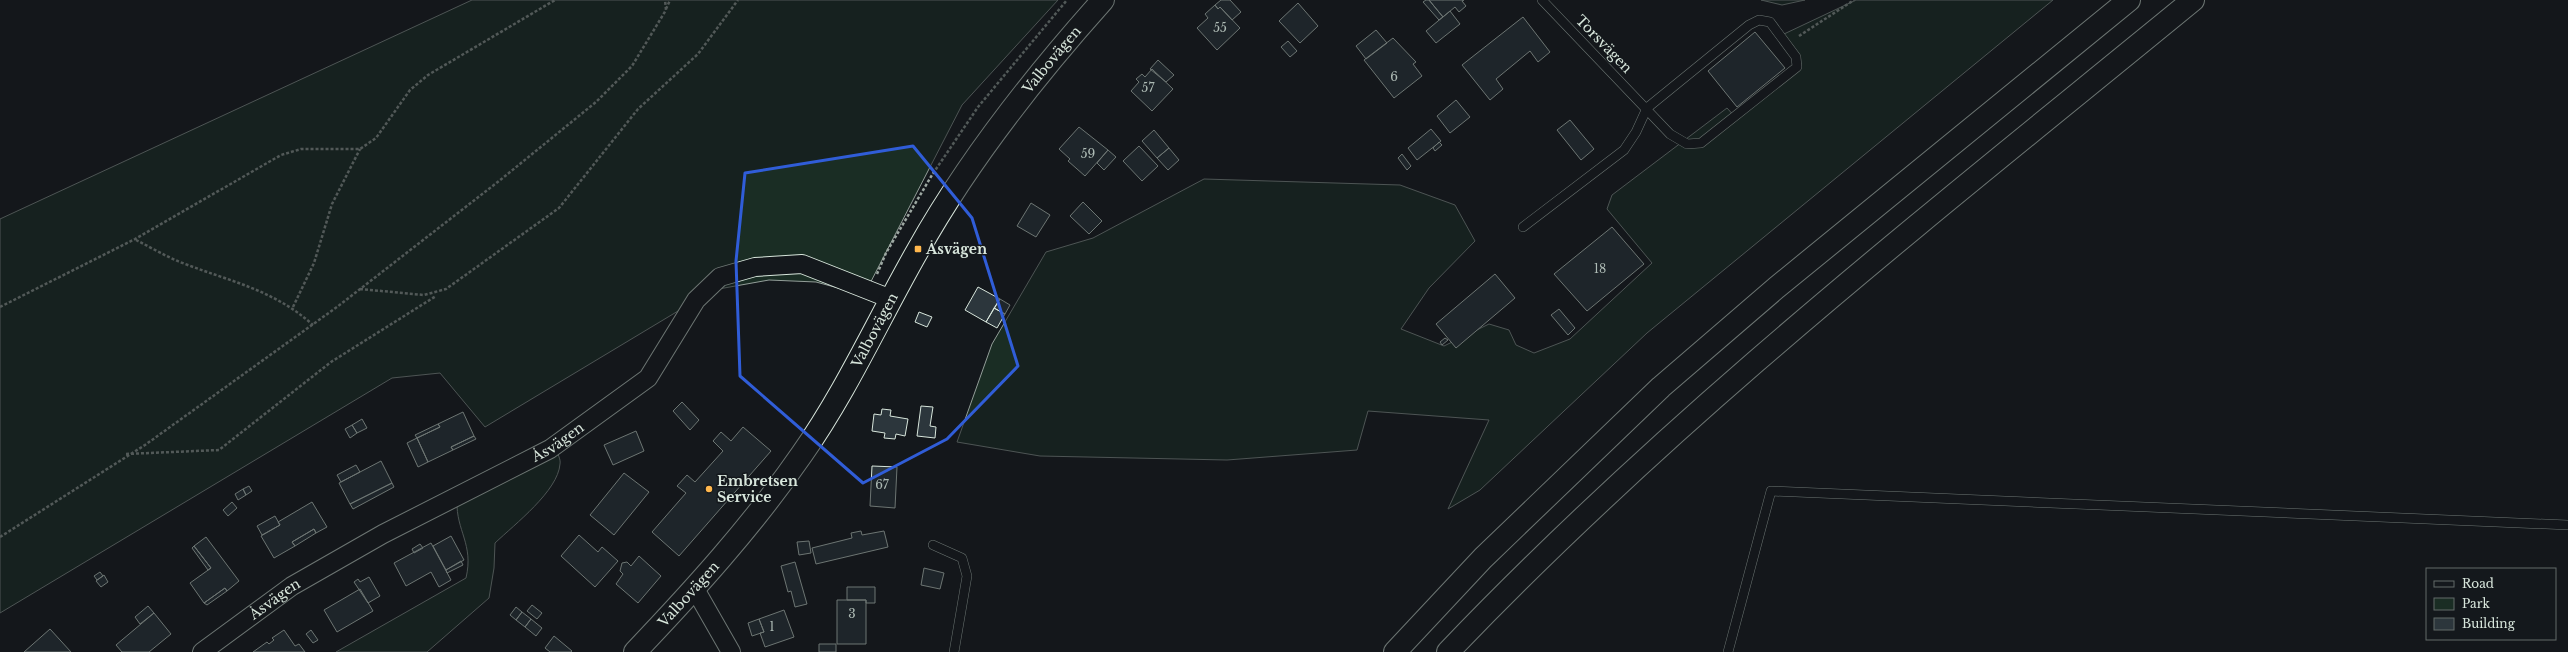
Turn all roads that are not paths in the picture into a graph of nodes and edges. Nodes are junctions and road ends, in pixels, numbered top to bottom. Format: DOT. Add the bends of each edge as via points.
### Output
graph roads {
  1 [pos="1104,0"];
  2 [pos="1542,0"];
  3 [pos="2129,0"];
  4 [pos="2193,0"];
  5 [pos="1647,108"];
  6 [pos="1523,227"];
  7 [pos="891,299"];
  8 [pos="2568,525"];
  9 [pos="933,545"];
  10 [pos="695,589"];
  11 [pos="202,652"];
  12 [pos="635,652"];
  13 [pos="731,652"];
  14 [pos="954,652"];
  15 [pos="1395,652"];
  16 [pos="1448,652"];
  17 [pos="1728,652"];
  1 -- 7 [label="main road, Valbovägen" via="1048,64 989,139 954,189"];
  2 -- 5 [label="lane, Torsvägen"];
  3 -- 15 [label="main road" via="1776,288 1661,387 1483,558"];
  4 -- 16 [label="main road" via="1824,303 1689,418 1513,584"];
  5 -- 5 [label="lane, Torsvägen" via="1749,25 1759,20 1770,22 1796,57 1797,67 1701,143 1688,144 1670,134"];
  5 -- 6 [label="lane" via="1624,150"];
  7 -- 10 [label="main road, Valbovägen" via="850,376 803,454"];
  7 -- 11 [label="street, Åsvägen" via="802,264 755,266 720,278 696,300 648,378 550,449 383,534 292,586"];
  8 -- 17 [label="lane" via="1772,491"];
  9 -- 14 [label="lane" via="962,558 967,576"];
  10 -- 12 [label="main road, Valbovägen"];
  10 -- 13 [label="street"];
}
